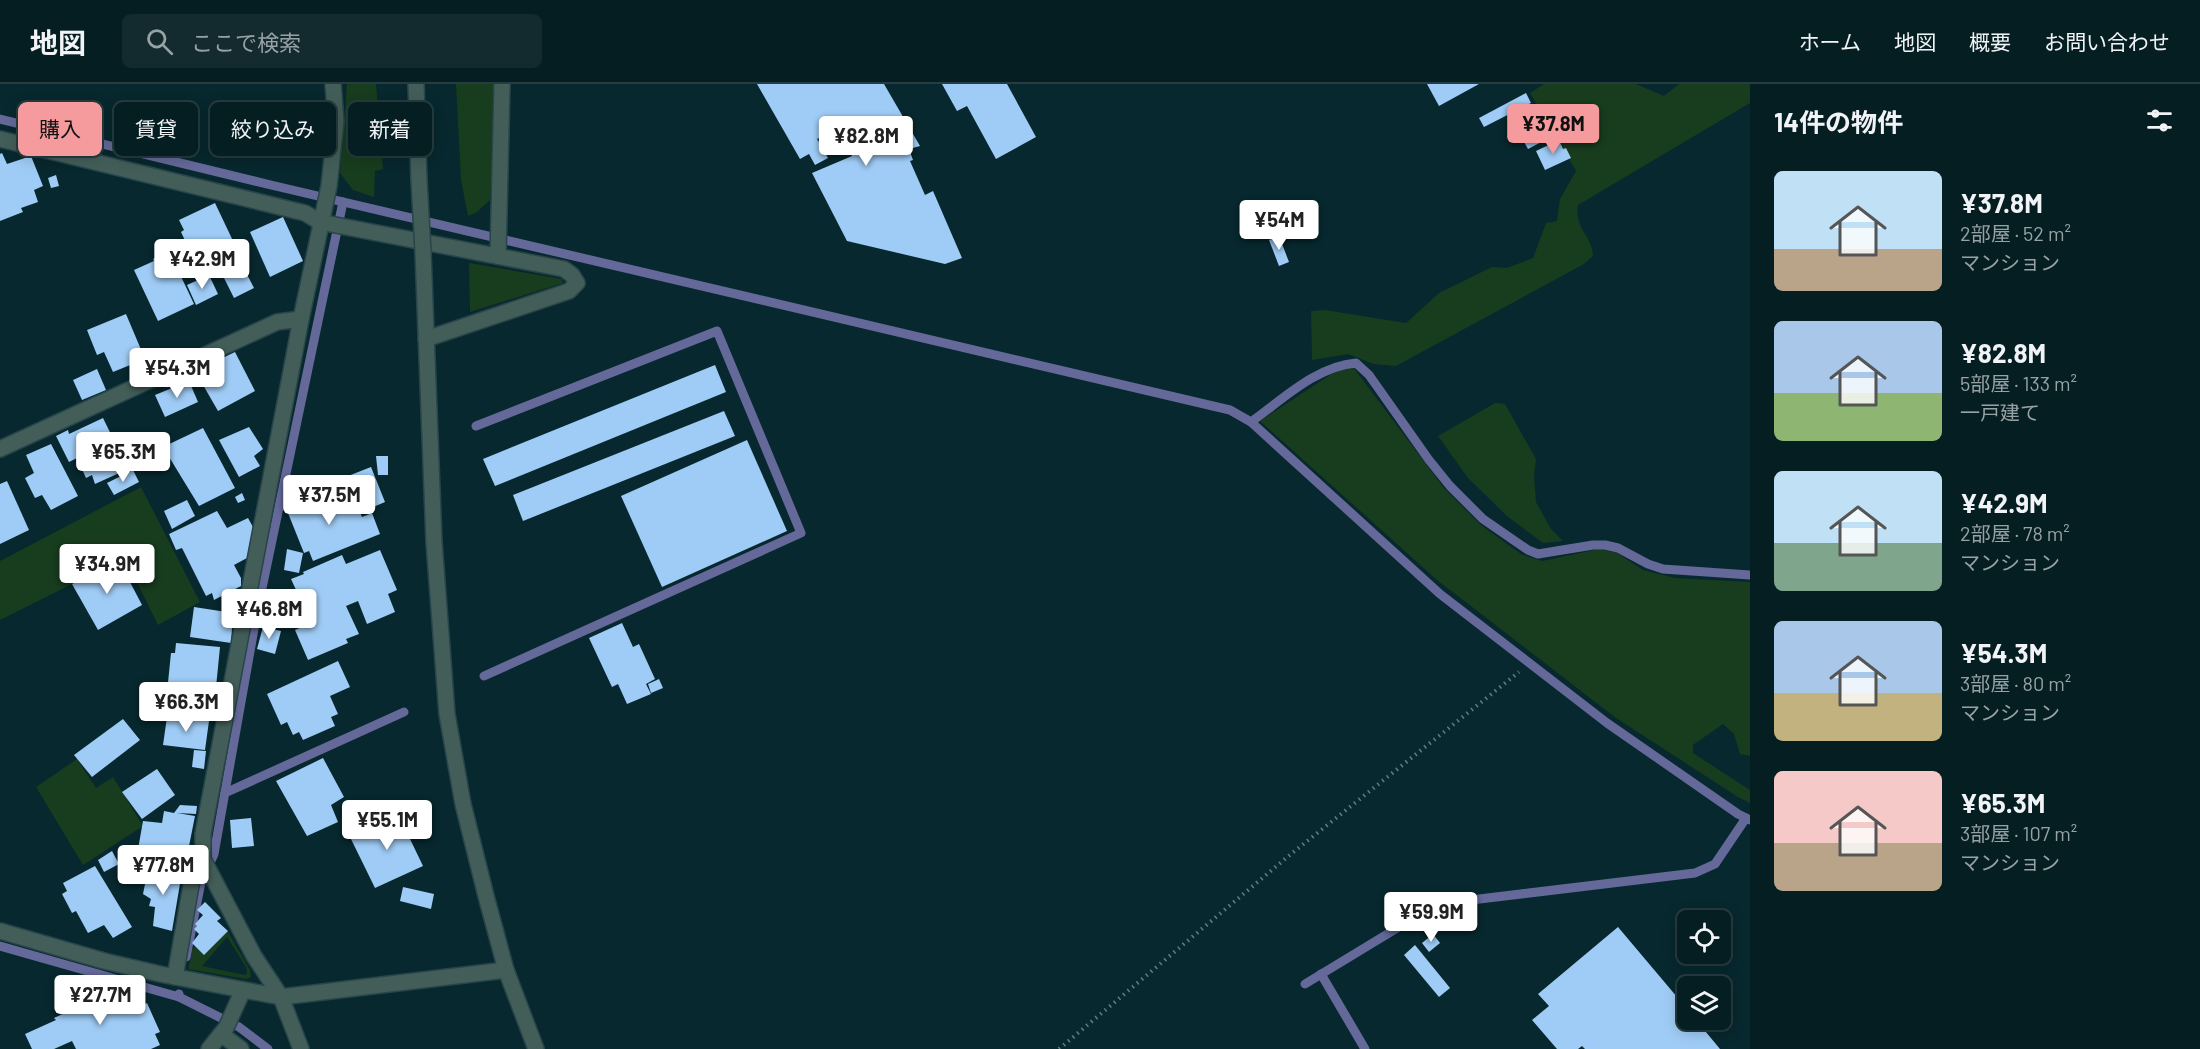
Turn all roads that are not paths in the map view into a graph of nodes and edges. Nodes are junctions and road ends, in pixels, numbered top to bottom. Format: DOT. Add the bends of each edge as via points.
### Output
graph roads {
  1 [pos="333,84"];
  2 [pos="416,84"];
  3 [pos="502,84"];
  4 [pos="0,139"];
  5 [pos="332,224"];
  6 [pos="498,252"];
  7 [pos="301,319"];
  8 [pos="426,339"];
  9 [pos="0,449"];
  10 [pos="206,864"];
  11 [pos="0,931"];
  12 [pos="506,970"];
  13 [pos="175,977"];
  14 [pos="243,990"];
  15 [pos="281,997"];
  16 [pos="227,1026"];
  17 [pos="209,1049"];
  18 [pos="241,1049"];
  19 [pos="301,1049"];
  20 [pos="536,1049"];
  1 -- 5 [label="street" via="336,121 324,204"];
  2 -- 8 [label="street, bridge"];
  3 -- 6 [label="street"];
  4 -- 5 [label="street" via="305,213"];
  5 -- 6 [label="street"];
  5 -- 7 [label="street"];
  6 -- 8 [label="street" via="564,269 577,283 570,291"];
  7 -- 9 [label="street" via="277,322"];
  7 -- 10 [label="street" via="208,803 203,834"];
  8 -- 12 [label="street" via="434,542 447,714 463,804"];
  10 -- 13 [label="street" via="193,874"];
  10 -- 15 [label="street" via="254,956"];
  11 -- 13 [label="street"];
  12 -- 15 [label="street"];
  12 -- 20 [label="street"];
  13 -- 14 [label="street"];
  14 -- 15 [label="street"];
  14 -- 16 [label="street"];
  15 -- 19 [label="street"];
  16 -- 17 [label="street"];
  16 -- 18 [label="street"];
}
